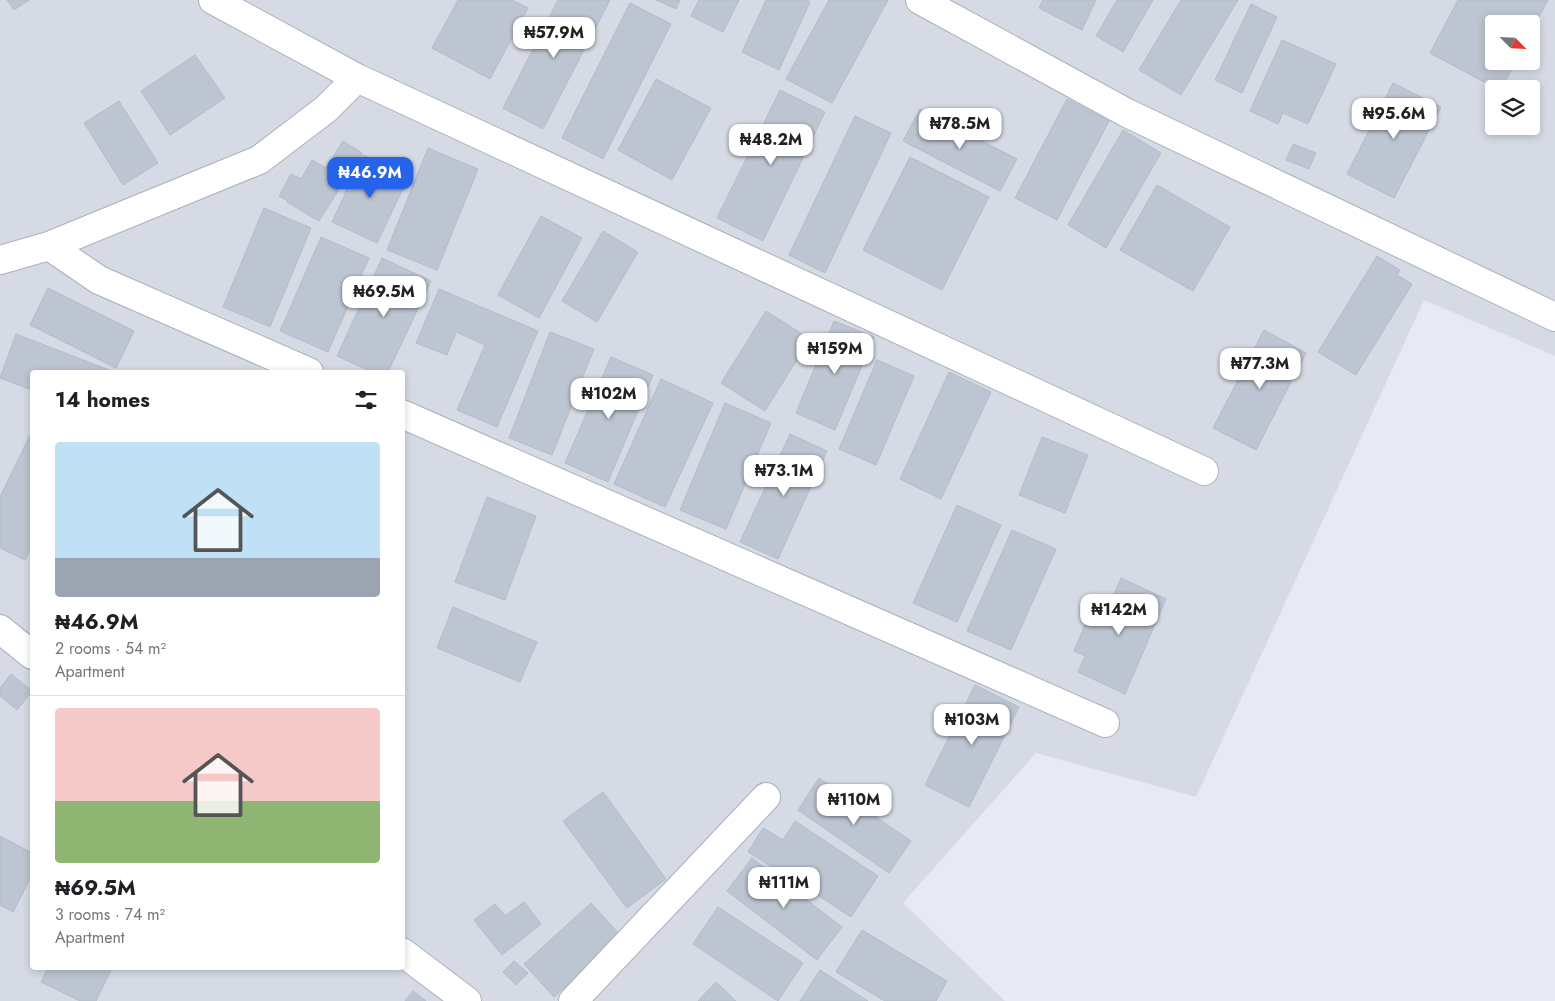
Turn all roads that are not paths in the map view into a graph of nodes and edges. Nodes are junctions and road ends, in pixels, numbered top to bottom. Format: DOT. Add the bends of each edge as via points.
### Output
graph roads {
  1 [pos="213,0"];
  2 [pos="920,0"];
  3 [pos="244,8"];
  4 [pos="356,78"];
  5 [pos="49,246"];
  6 [pos="0,260"];
  7 [pos="1555,317"];
  8 [pos="304,370"];
  9 [pos="405,415"];
  10 [pos="1204,471"];
  11 [pos="0,629"];
  12 [pos="30,653"];
  13 [pos="1106,723"];
  14 [pos="766,796"];
  15 [pos="405,954"];
  16 [pos="467,1001"];
  17 [pos="573,1001"];
  1 -- 3 [label="street"];
  2 -- 7 [label="street" via="1127,113"];
  3 -- 4 [label="street"];
  4 -- 5 [label="street" via="326,109 259,160"];
  4 -- 10 [label="street"];
  5 -- 6 [label="street"];
  5 -- 8 [label="street" via="99,280"];
  9 -- 13 [label="street"];
  11 -- 12 [label="street"];
  14 -- 17 [label="street"];
  15 -- 16 [label="street"];
}
